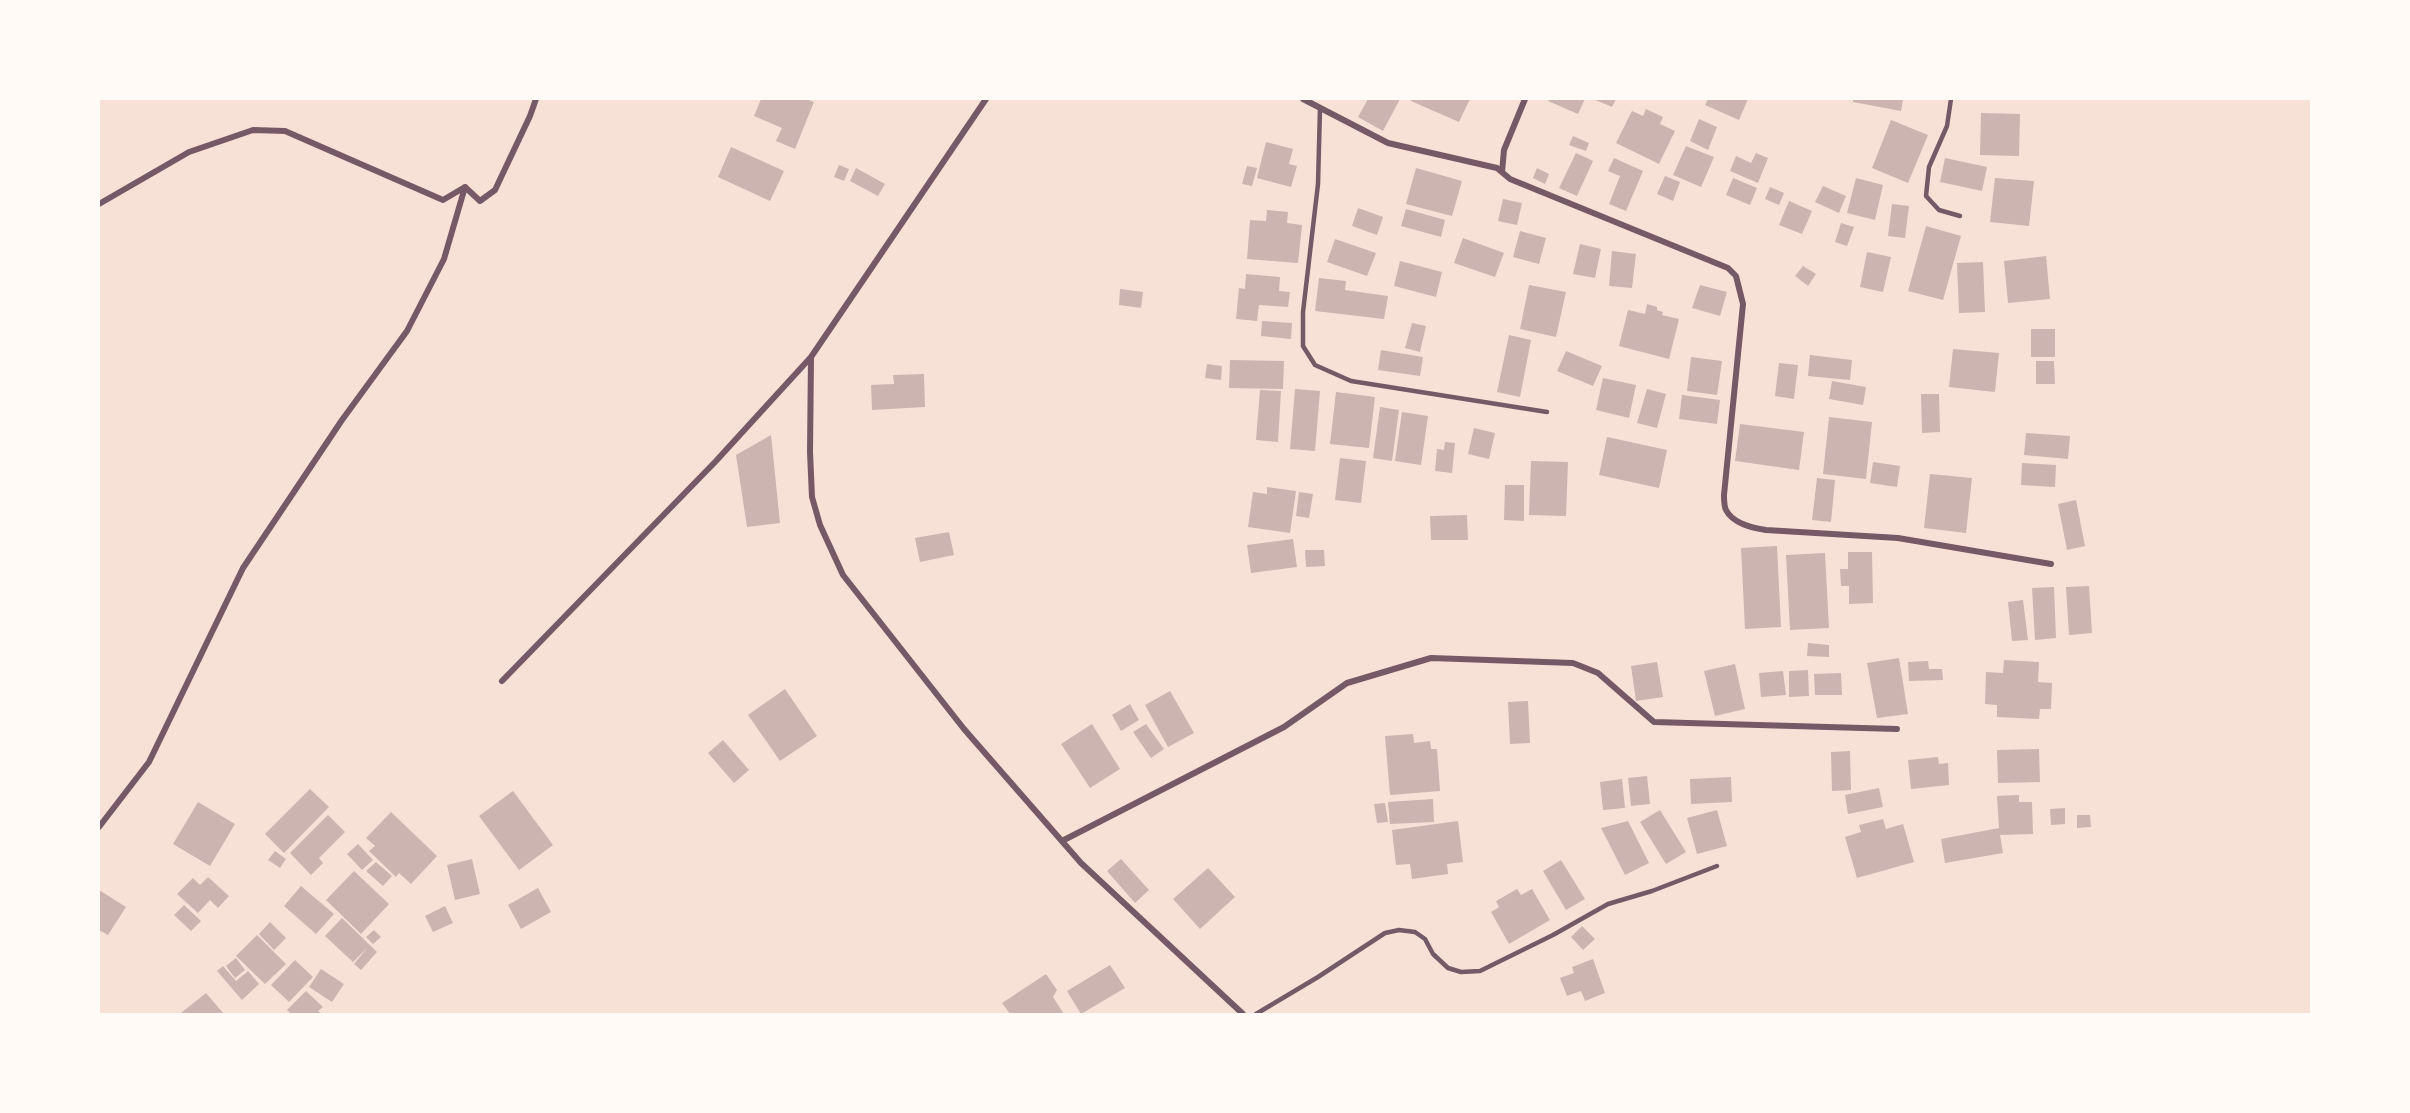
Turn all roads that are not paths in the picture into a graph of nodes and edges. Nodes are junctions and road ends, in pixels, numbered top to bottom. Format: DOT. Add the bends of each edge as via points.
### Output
graph roads {
  1 [pos="536,99"];
  2 [pos="986,99"];
  3 [pos="1303,99"];
  4 [pos="1525,99"];
  5 [pos="1952,99"];
  6 [pos="1320,108"];
  7 [pos="1502,172"];
  8 [pos="465,187"];
  9 [pos="99,204"];
  10 [pos="1960,216"];
  11 [pos="811,357"];
  12 [pos="1547,412"];
  13 [pos="2051,564"];
  14 [pos="502,681"];
  15 [pos="1897,729"];
  16 [pos="99,826"];
  17 [pos="1062,841"];
  18 [pos="1717,866"];
  19 [pos="1243,1014"];
  20 [pos="1256,1014"];
  1 -- 8 [label="street" via="495,190 480,201"];
  2 -- 11 [label="street"];
  3 -- 6 [label="street"];
  4 -- 7 [label="street" via="1504,150"];
  5 -- 10 [label="lane" via="1947,126 1929,167 1926,196 1939,210"];
  6 -- 7 [label="street" via="1389,143"];
  6 -- 12 [label="lane" via="1318,184 1303,312 1303,346 1315,364 1351,381"];
  7 -- 13 [label="street" via="1510,179 1728,268 1736,276 1743,304 1724,495 1726,510 1735,520 1766,530 1898,538"];
  8 -- 9 [label="street" via="443,200 285,131 254,130 189,152"];
  8 -- 16 [label="street" via="444,259 407,331 243,568 149,762"];
  11 -- 14 [label="street" via="716,461"];
  11 -- 17 [label="street" via="812,497 843,575 964,729"];
  15 -- 17 [label="street" via="1654,722 1598,673 1573,663 1431,658 1347,683 1284,727"];
  17 -- 19 [label="street"];
  18 -- 20 [label="lane" via="1608,904 1480,971 1448,968 1433,954 1425,939 1414,932 1385,933"];
}
